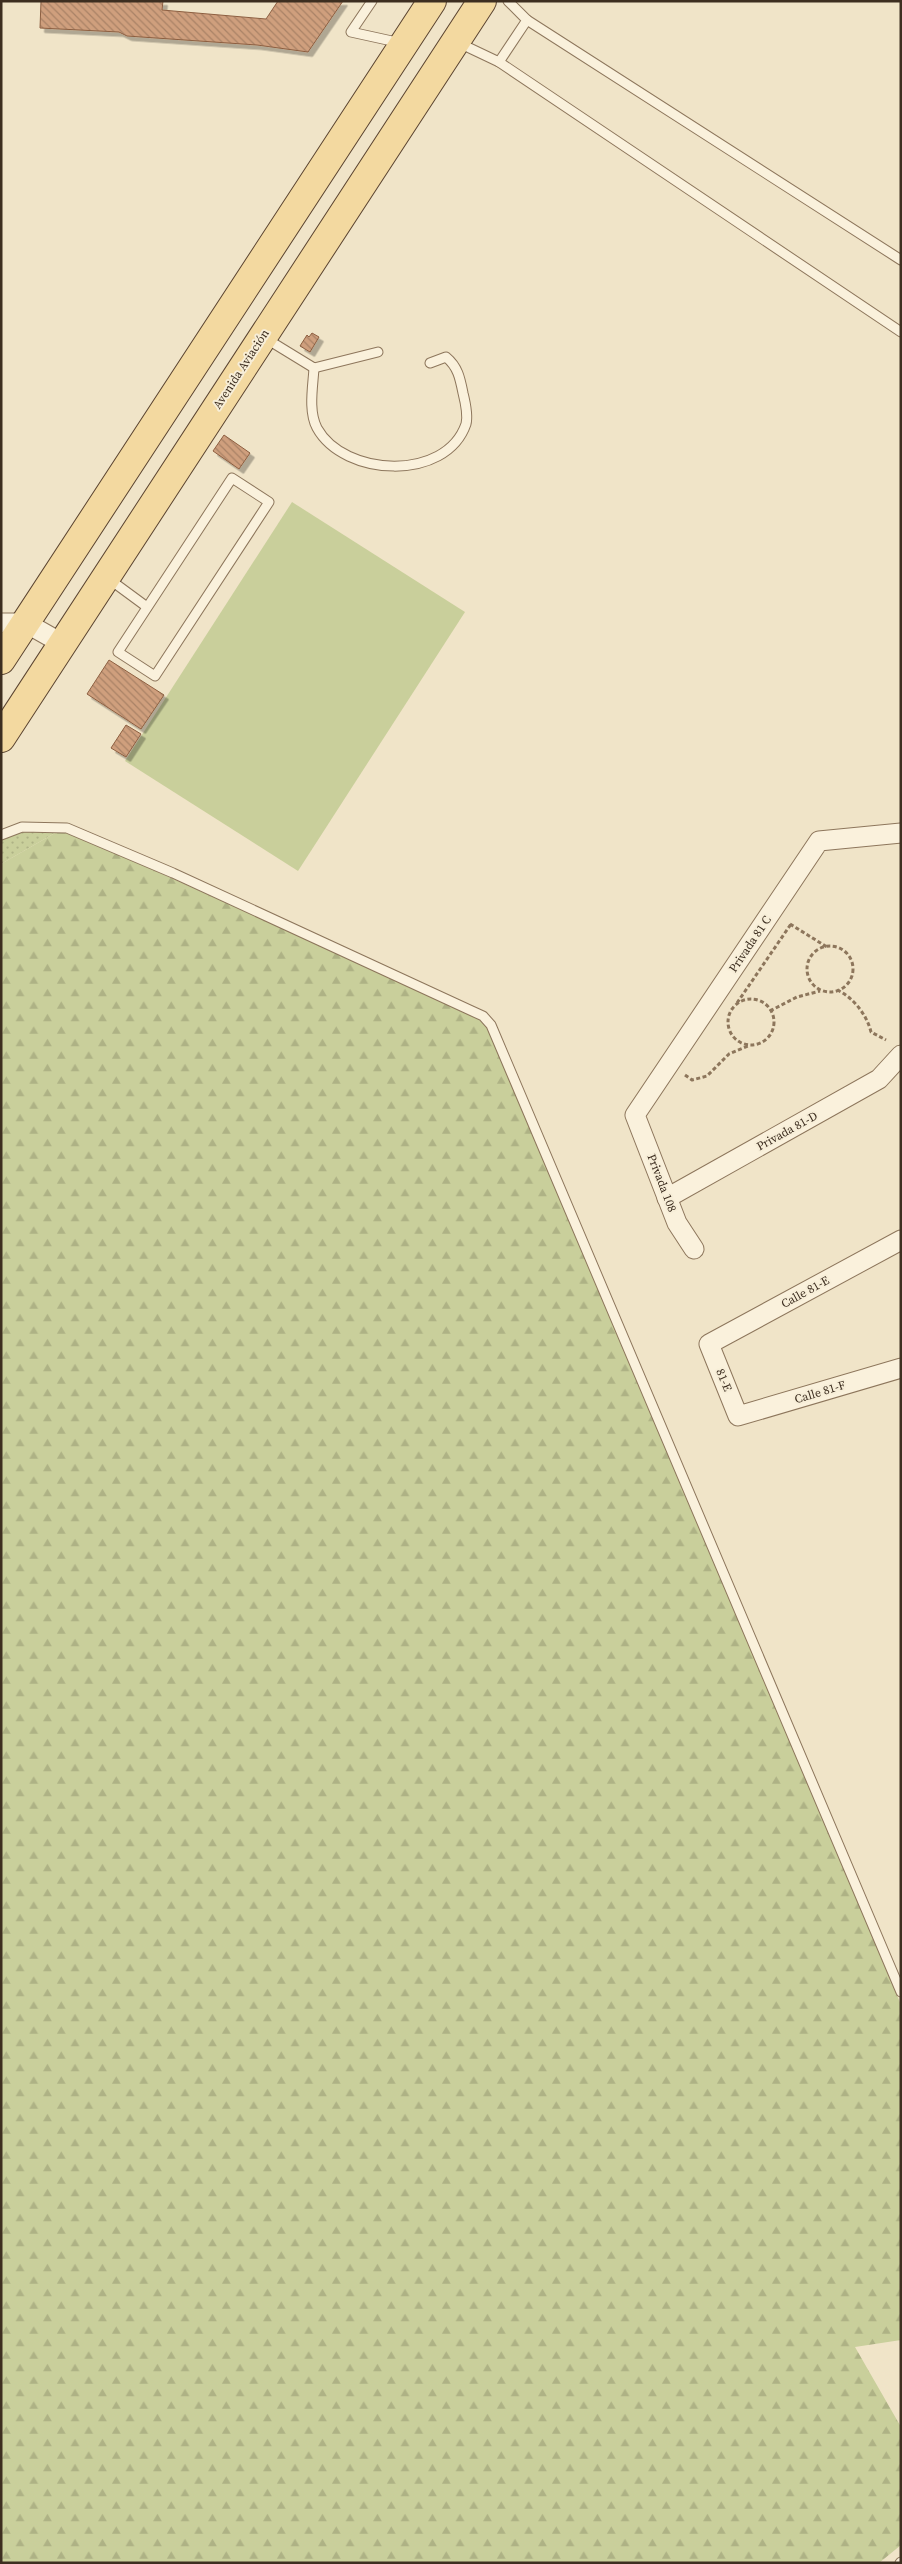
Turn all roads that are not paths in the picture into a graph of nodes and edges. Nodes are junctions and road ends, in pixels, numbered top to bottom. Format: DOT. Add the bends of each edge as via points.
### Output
graph roads {
  1 [pos="372,1"];
  2 [pos="482,1"];
  3 [pos="508,1"];
  4 [pos="427,10"];
  5 [pos="527,20"];
  6 [pos="456,42"];
  7 [pos="404,43"];
  8 [pos="500,62"];
  9 [pos="901,260"];
  10 [pos="227,315"];
  11 [pos="901,332"];
  12 [pos="262,336"];
  13 [pos="378,352"];
  14 [pos="430,362"];
  15 [pos="314,368"];
  16 [pos="107,578"];
  17 [pos="147,607"];
  18 [pos="13,623"];
  19 [pos="63,644"];
  20 [pos="1,660"];
  21 [pos="1,738"];
  22 [pos="901,832"];
  23 [pos="1,835"];
  24 [pos="901,1056"];
  25 [pos="635,1115"];
  26 [pos="667,1198"];
  27 [pos="901,1240"];
  28 [pos="694,1248"];
  29 [pos="709,1344"];
  30 [pos="901,1368"];
  31 [pos="738,1416"];
  32 [pos="901,1992"];
  1 -- 7 [label="lane" via="351,32"];
  2 -- 6 [label="main road, Avenida Aviación"];
  3 -- 5 [label="lane"];
  4 -- 6 [label="main road"];
  4 -- 7 [label="main road"];
  5 -- 8 [label="lane"];
  5 -- 9 [label="lane"];
  6 -- 8 [label="lane"];
  6 -- 12 [label="main road, Avenida Aviación"];
  7 -- 10 [label="main road"];
  8 -- 11 [label="lane"];
  10 -- 12 [label="main road"];
  10 -- 18 [label="main road"];
  12 -- 15 [label="lane"];
  12 -- 16 [label="main road, Avenida Aviación"];
  13 -- 15 [label="lane"];
  14 -- 15 [label="lane" via="446,357 459,373 466,422 454,445 436,457 410,465 381,465 356,459 328,443 316,426 312,404"];
  16 -- 17 [label="lane"];
  16 -- 19 [label="main road, Avenida Aviación"];
  17 -- 17 [label="lane" via="118,652 155,676 269,502 232,478"];
  18 -- 19 [label="street"];
  18 -- 20 [label="main road"];
  19 -- 21 [label="main road, Avenida Aviación"];
  22 -- 25 [label="street, Privada 81 C" via="819,841"];
  23 -- 32 [label="lane" via="22,827 67,828 483,1016 491,1025"];
  24 -- 26 [label="street, Privada 81-D" via="879,1079"];
  25 -- 26 [label="street, Privada 108"];
  26 -- 28 [label="street, Privada 108" via="677,1223"];
  27 -- 29 [label="street, Calle 81-E"];
  29 -- 31 [label="street, 81-E"];
  30 -- 31 [label="street, Calle 81-F"];
}
